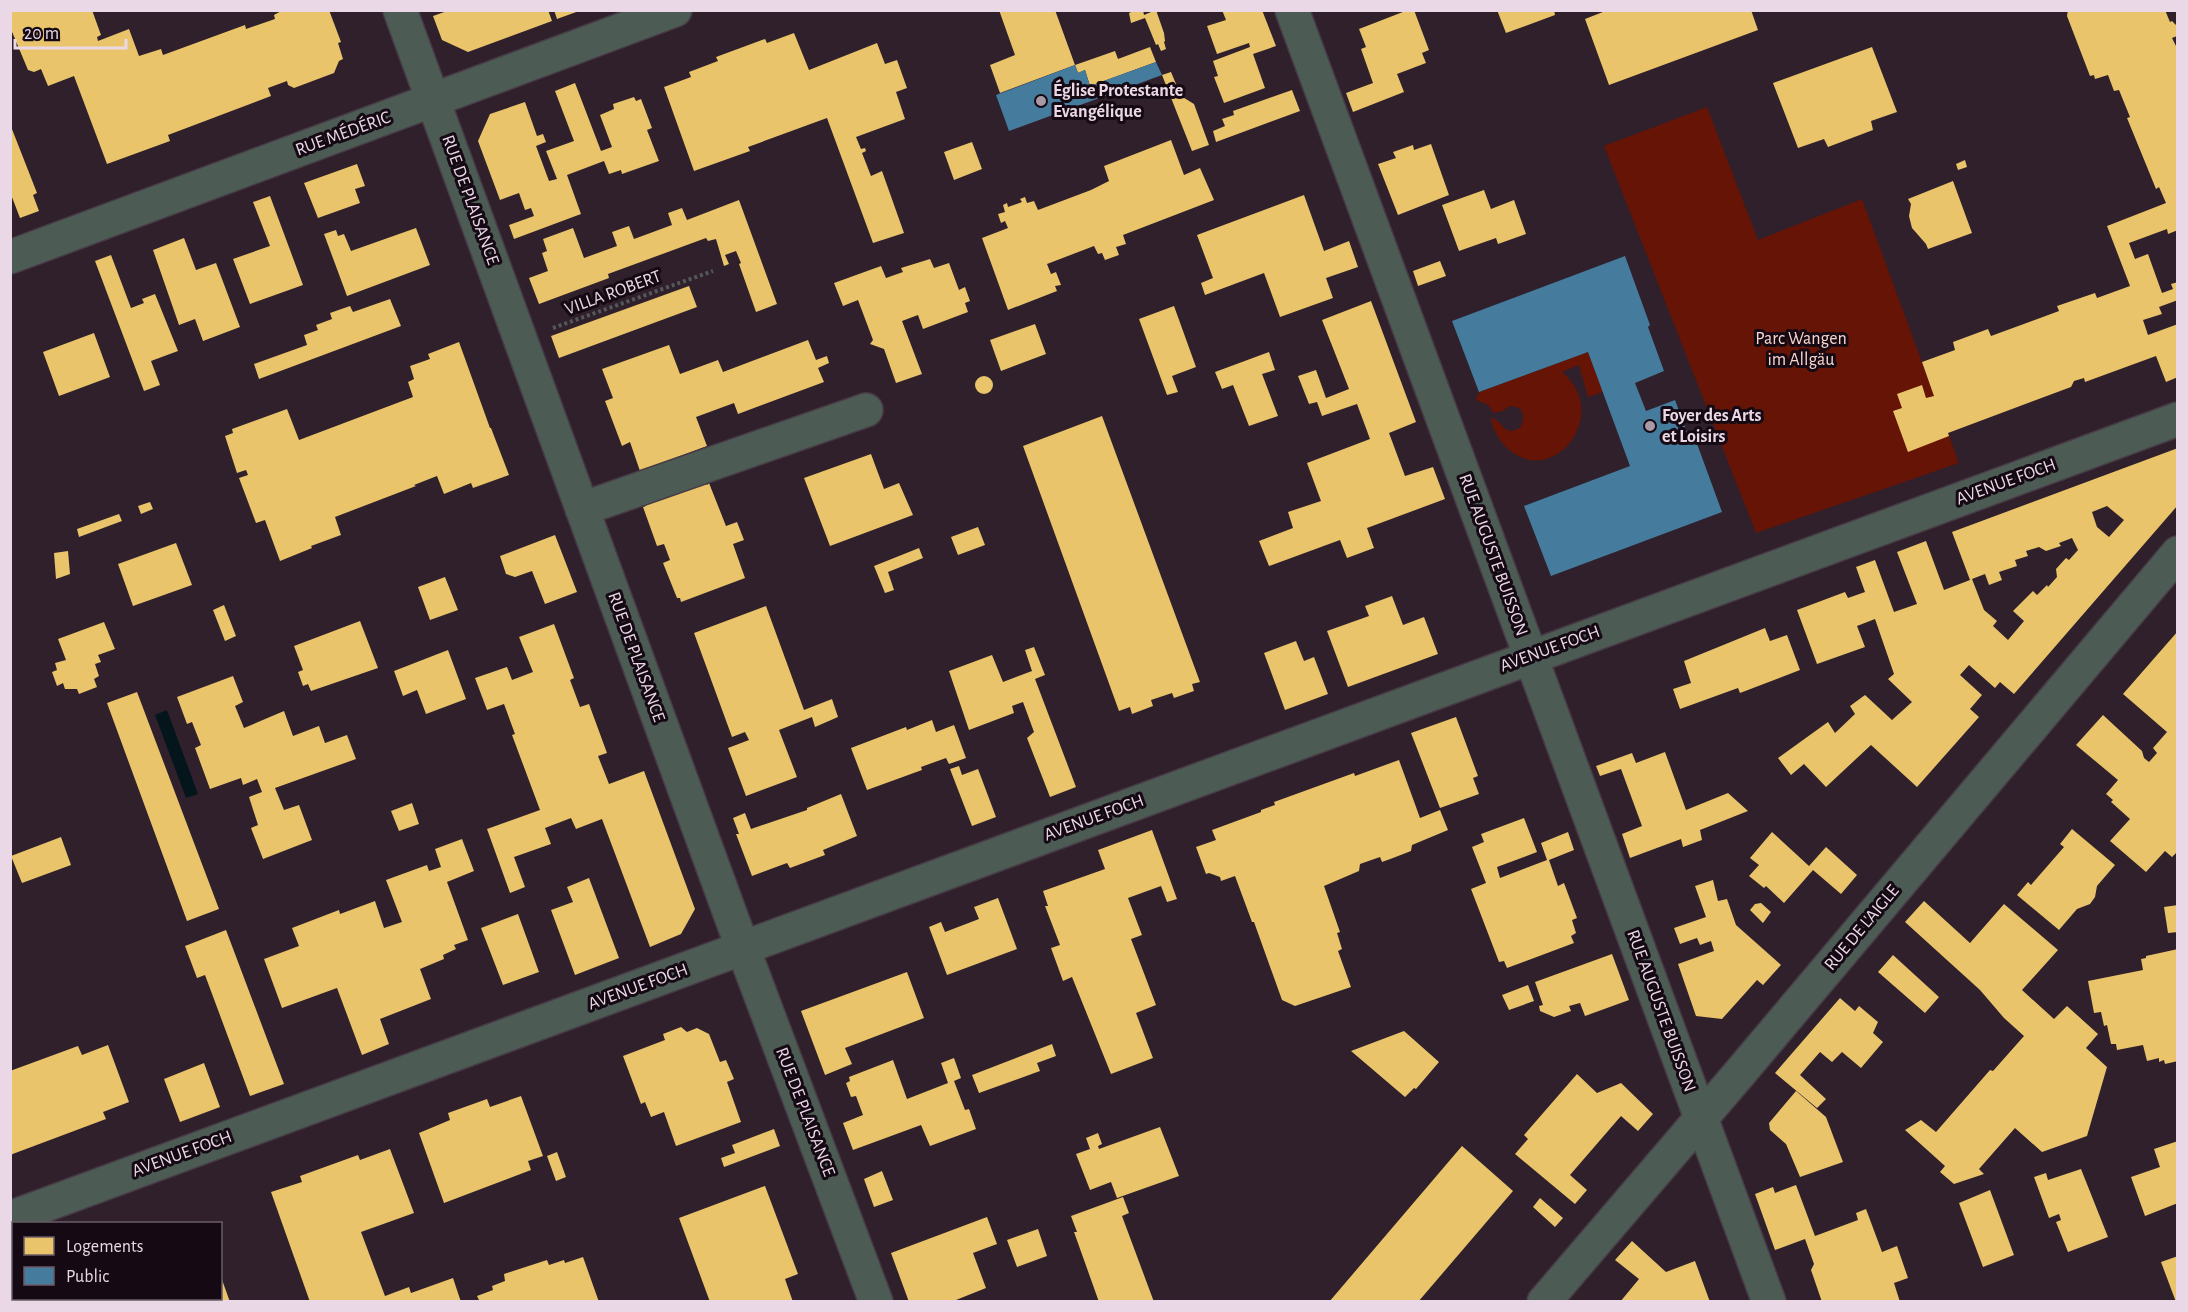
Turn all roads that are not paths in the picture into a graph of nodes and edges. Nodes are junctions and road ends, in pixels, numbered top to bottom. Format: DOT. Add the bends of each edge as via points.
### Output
graph roads {
  1 [pos="400,10"];
  2 [pos="675,10"];
  3 [pos="1292,10"];
  4 [pos="433,100"];
  5 [pos="10,257"];
  6 [pos="866,410"];
  7 [pos="2178,419"];
  8 [pos="582,509"];
  9 [pos="2178,553"];
  10 [pos="1531,656"];
  11 [pos="743,948"];
  12 [pos="1701,1117"];
  13 [pos="10,1218"];
  14 [pos="876,1302"];
  15 [pos="1544,1302"];
  16 [pos="1769,1302"];
  1 -- 4 [label="street, RUE DE PLAISANCE"];
  2 -- 4 [label="street, RUE MÉDÉRIC"];
  3 -- 10 [label="street, RUE AUGUSTE BUISSON"];
  4 -- 5 [label="street, RUE MÉDÉRIC"];
  4 -- 8 [label="street, RUE DE PLAISANCE"];
  6 -- 8 [label="street"];
  7 -- 10 [label="street, AVENUE FOCH"];
  8 -- 11 [label="street, RUE DE PLAISANCE"];
  9 -- 12 [label="street, RUE DE L'AIGLE"];
  10 -- 11 [label="street, AVENUE FOCH"];
  10 -- 12 [label="street, RUE AUGUSTE BUISSON"];
  11 -- 13 [label="street, AVENUE FOCH"];
  11 -- 14 [label="street, RUE DE PLAISANCE"];
  12 -- 15 [label="street, RUE DE L'AIGLE"];
  12 -- 16 [label="street, RUE AUGUSTE BUISSON"];
}
